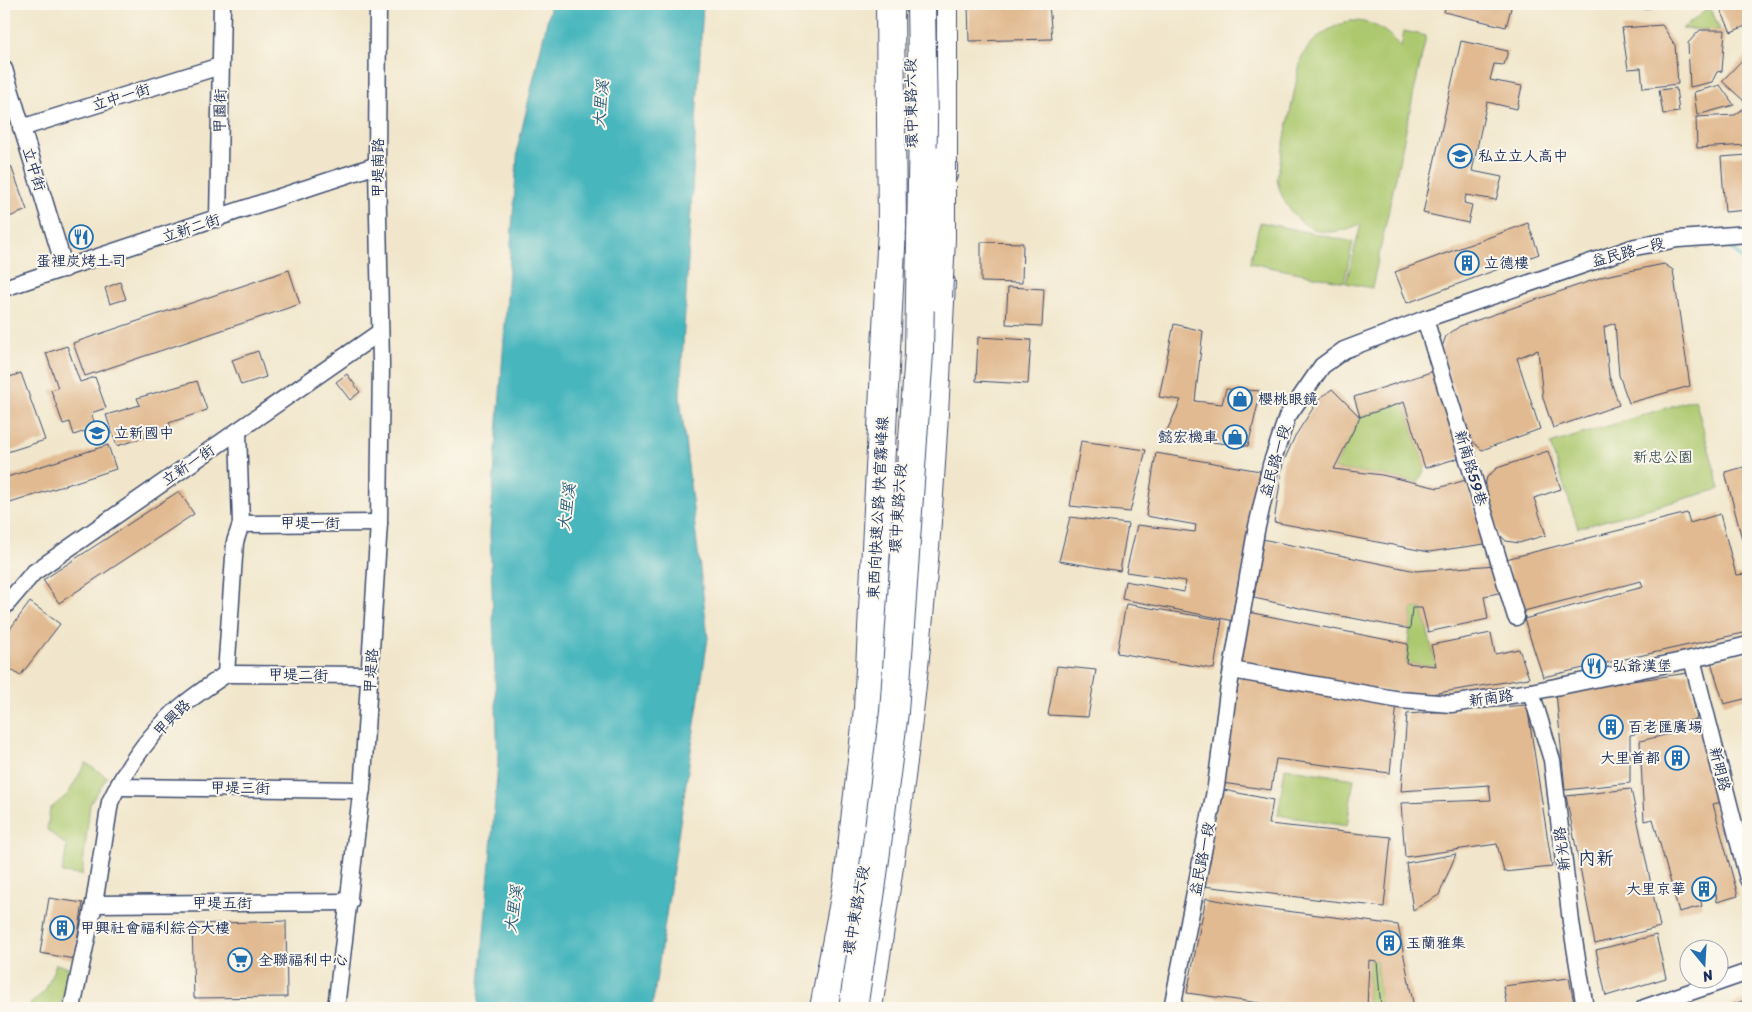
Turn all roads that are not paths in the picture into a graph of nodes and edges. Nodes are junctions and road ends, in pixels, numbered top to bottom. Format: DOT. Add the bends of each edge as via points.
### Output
graph roads {
  1 [pos="222,4"];
  2 [pos="378,4"];
  3 [pos="890,4"];
  4 [pos="910,4"];
  5 [pos="921,4"];
  6 [pos="940,4"];
  7 [pos="948,4"];
  8 [pos="220,66"];
  9 [pos="4,69"];
  10 [pos="21,128"];
  11 [pos="378,164"];
  12 [pos="218,219"];
  13 [pos="1748,234"];
  14 [pos="946,264"];
  15 [pos="911,265"];
  16 [pos="65,269"];
  17 [pos="4,288"];
  18 [pos="1425,319"];
  19 [pos="380,332"];
  20 [pos="238,431"];
  21 [pos="908,492"];
  22 [pos="380,523"];
  23 [pos="240,524"];
  24 [pos="4,607"];
  25 [pos="1516,617"];
  26 [pos="1748,645"];
  27 [pos="1692,659"];
  28 [pos="1232,670"];
  29 [pos="226,674"];
  30 [pos="370,675"];
  31 [pos="1532,692"];
  32 [pos="118,787"];
  33 [pos="362,790"];
  34 [pos="1748,879"];
  35 [pos="350,902"];
  36 [pos="94,904"];
  37 [pos="1748,972"];
  38 [pos="72,1008"];
  39 [pos="336,1008"];
  40 [pos="824,1008"];
  41 [pos="838,1008"];
  42 [pos="853,1008"];
  43 [pos="872,1008"];
  44 [pos="1172,1008"];
  45 [pos="1585,1008"];
  46 [pos="1644,1008"];
  1 -- 8 [label="street, 甲園街"];
  2 -- 11 [label="street, 甲堤南路"];
  3 -- 40 [label="highway, 東西向快速公路 快官霧峰線" via="892,228 868,709 848,882"];
  4 -- 15 [label="street, 環中東路六段"];
  5 -- 21 [label="highway, 東西向快速公路 快官霧峰線, bridge" via="923,123 919,353"];
  6 -- 21 [label="highway, bridge" via="941,239 931,411 923,457"];
  7 -- 14 [label="street, 環中東路六段"];
  8 -- 10 [label="street, 立中一街"];
  8 -- 12 [label="street, 甲園街"];
  9 -- 10 [label="street, 立中街"];
  10 -- 16 [label="street, 立中街"];
  11 -- 12 [label="street, 立新二街"];
  11 -- 19 [label="street, 甲堤南路"];
  12 -- 16 [label="street, 立新二街"];
  13 -- 18 [label="street, 益民路一段" via="1636,247"];
  14 -- 15 [label="street"];
  14 -- 43 [label="street, 環中東路六段" via="922,638 896,852"];
  15 -- 41 [label="street, 環中東路六段" via="910,353 884,710 861,888"];
  16 -- 17 [label="street, 立新二街"];
  18 -- 25 [label="street, 新南路59巷"];
  18 -- 28 [label="street, 益民路一段" via="1344,350 1322,366 1287,417 1260,512"];
  19 -- 20 [label="street, 立新一街"];
  19 -- 22 [label="street, 甲堤路"];
  20 -- 23 [label="street"];
  20 -- 24 [label="street, 立新一街" via="33,573"];
  21 -- 42 [label="highway, 東西向快速公路 快官霧峰線, bridge" via="894,712 872,890"];
  22 -- 23 [label="street, 甲堤一街"];
  22 -- 30 [label="street, 甲堤路"];
  23 -- 29 [label="street" via="235,542"];
  26 -- 27 [label="street, 新南路"];
  27 -- 31 [label="street, 新南路"];
  27 -- 34 [label="street, 新明路"];
  28 -- 31 [label="street, 新南路" via="1400,700 1451,704"];
  28 -- 44 [label="street, 益民路一段" via="1216,786"];
  29 -- 30 [label="street, 甲堤二街"];
  29 -- 32 [label="street, 甲興路" via="181,706 140,751"];
  30 -- 33 [label="street, 甲堤路"];
  31 -- 45 [label="street, 新光路" via="1552,760 1571,922"];
  32 -- 33 [label="street, 甲堤三街"];
  32 -- 36 [label="street, 甲興路" via="110,802"];
  33 -- 35 [label="street, 甲堤路"];
  35 -- 36 [label="street, 甲堤五街"];
  35 -- 39 [label="street, 甲堤路"];
  36 -- 38 [label="street, 甲興路"];
  37 -- 46 [label="street"];
}
